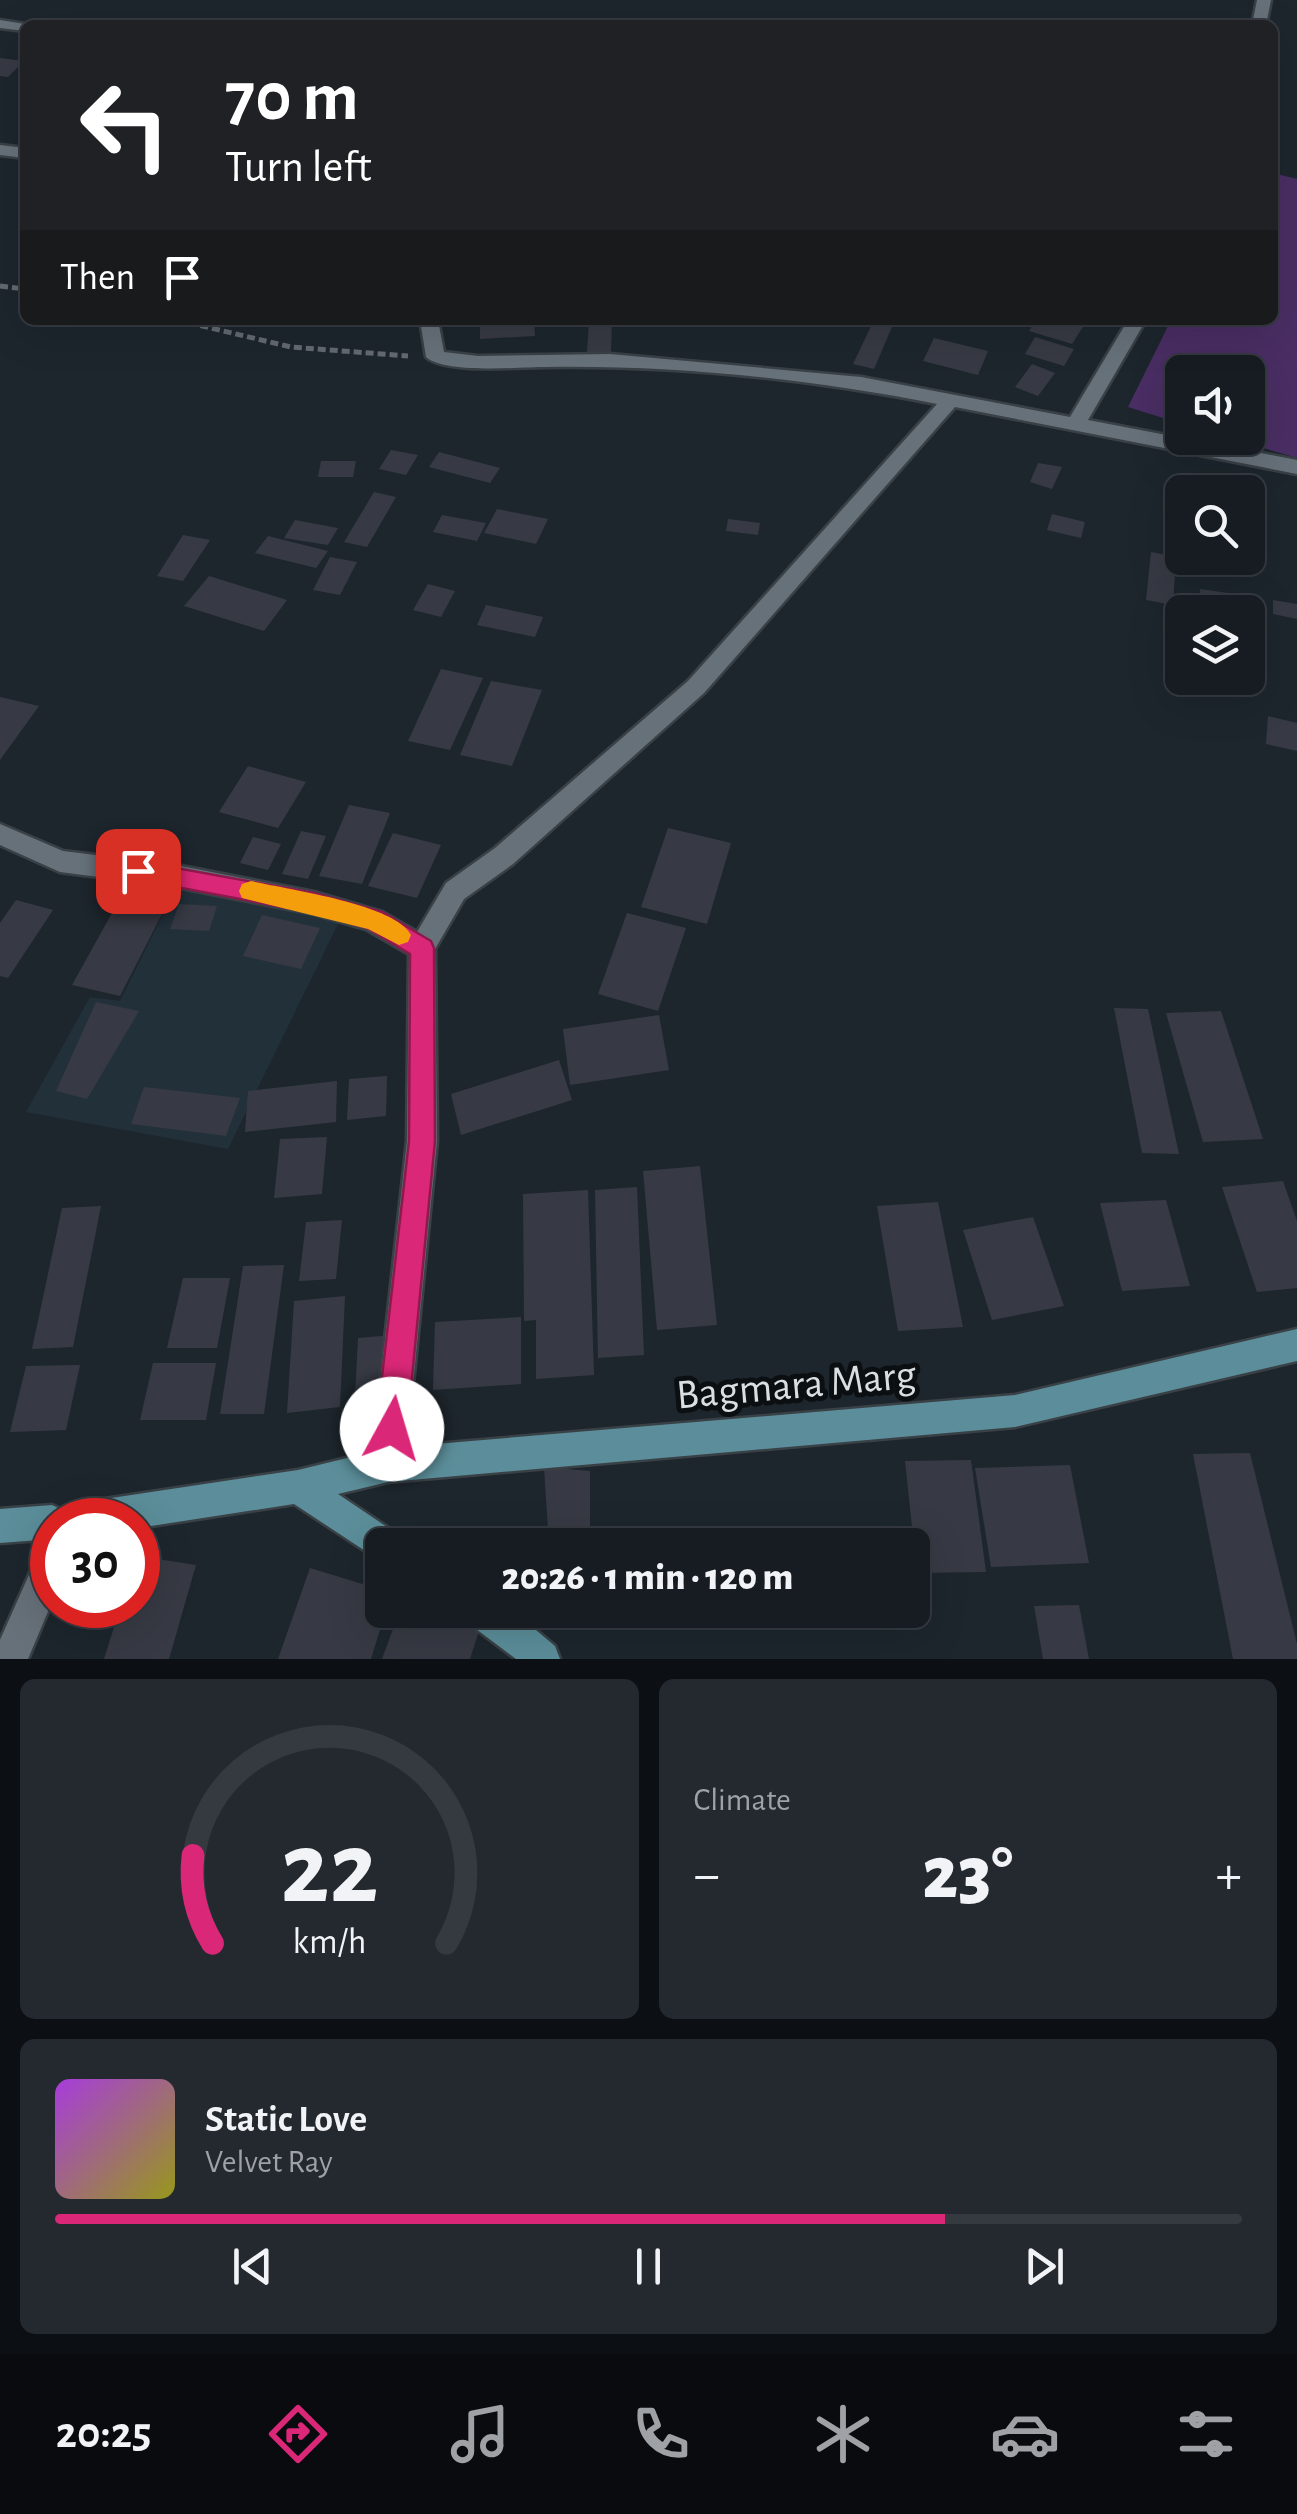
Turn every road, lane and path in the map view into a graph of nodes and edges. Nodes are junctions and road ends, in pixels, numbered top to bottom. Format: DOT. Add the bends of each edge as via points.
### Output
graph roads {
  1 [pos="192,325"];
  2 [pos="430,325"];
  3 [pos="1134,325"];
  4 [pos="434,357"];
  5 [pos="950,402"];
  6 [pos="1075,424"];
  7 [pos="1297,467"];
  8 [pos="0,834"];
  9 [pos="422,948"];
  10 [pos="1297,1345"];
  11 [pos="388,1465"];
  12 [pos="298,1487"];
  13 [pos="160,1508"];
  14 [pos="30,1524"];
  15 [pos="0,1526"];
  16 [pos="365,1532"];
  17 [pos="30,1613"];
  18 [pos="510,1646"];
  19 [pos="10,1659"];
  20 [pos="542,1659"];
  1 -- 4 [label="path" via="325,354"];
  2 -- 4 [label="street"];
  3 -- 6 [label="street"];
  4 -- 5 [label="street" via="735,369"];
  5 -- 6 [label="street"];
  5 -- 9 [label="street" via="696,688 455,891"];
  6 -- 7 [label="street"];
  8 -- 9 [label="street" via="60,862 176,876 329,907 373,920"];
  9 -- 11 [label="street" via="422,1141"];
  10 -- 11 [label="main road, Bagmara Marg" via="1015,1411"];
  11 -- 12 [label="main road, Bagmara Marg"];
  12 -- 13 [label="main road, Bagmara Marg"];
  12 -- 16 [label="main road"];
  14 -- 15 [label="main road"];
  17 -- 19 [label="street"];
  18 -- 20 [label="main road"];
}
